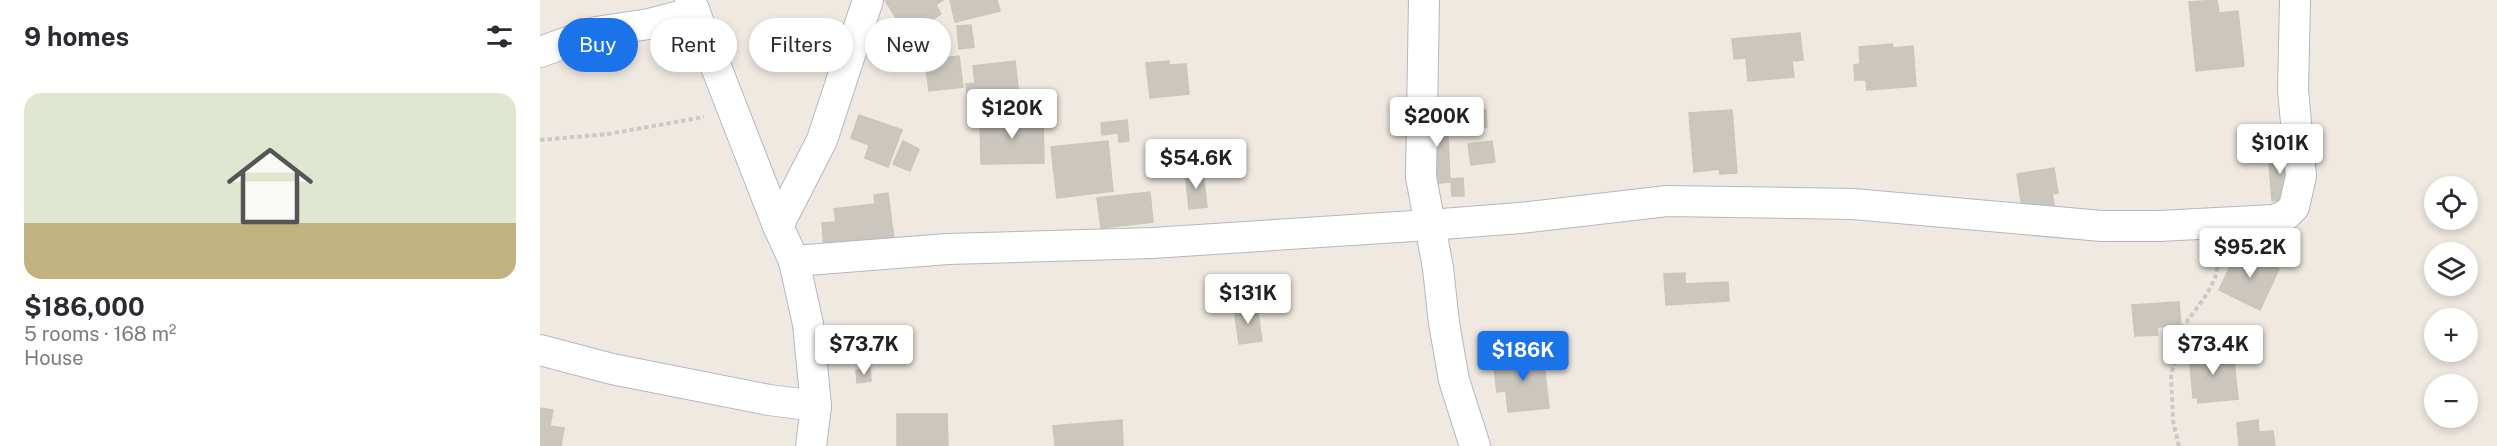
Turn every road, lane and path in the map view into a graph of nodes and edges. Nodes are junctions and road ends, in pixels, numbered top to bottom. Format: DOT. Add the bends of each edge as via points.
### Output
graph roads {
  1 [pos="868,0"];
  2 [pos="1424,0"];
  3 [pos="2295,0"];
  4 [pos="692,6"];
  5 [pos="540,52"];
  6 [pos="734,110"];
  7 [pos="540,140"];
  8 [pos="2228,223"];
  9 [pos="1429,225"];
  10 [pos="778,226"];
  11 [pos="795,261"];
  12 [pos="540,350"];
  13 [pos="816,406"];
  14 [pos="811,446"];
  15 [pos="1476,446"];
  16 [pos="2180,446"];
  1 -- 10 [label="street" via="822,140"];
  2 -- 9 [label="street" via="1421,177"];
  3 -- 8 [label="street" via="2293,90 2301,176 2294,207 2274,220"];
  4 -- 5 [label="street" via="649,24 596,32"];
  4 -- 6 [label="street"];
  6 -- 7 [label="path" via="608,134"];
  6 -- 10 [label="street"];
  8 -- 9 [label="street" via="2102,226 1853,204 1667,201"];
  8 -- 16 [label="path" via="2215,278 2176,342 2176,359 2170,374 2173,421"];
  9 -- 11 [label="street" via="1152,243 948,249"];
  9 -- 15 [label="street" via="1454,380"];
  10 -- 11 [label="street"];
  11 -- 13 [label="street" via="808,324"];
  12 -- 13 [label="street" via="612,369"];
  13 -- 14 [label="street"];
}
